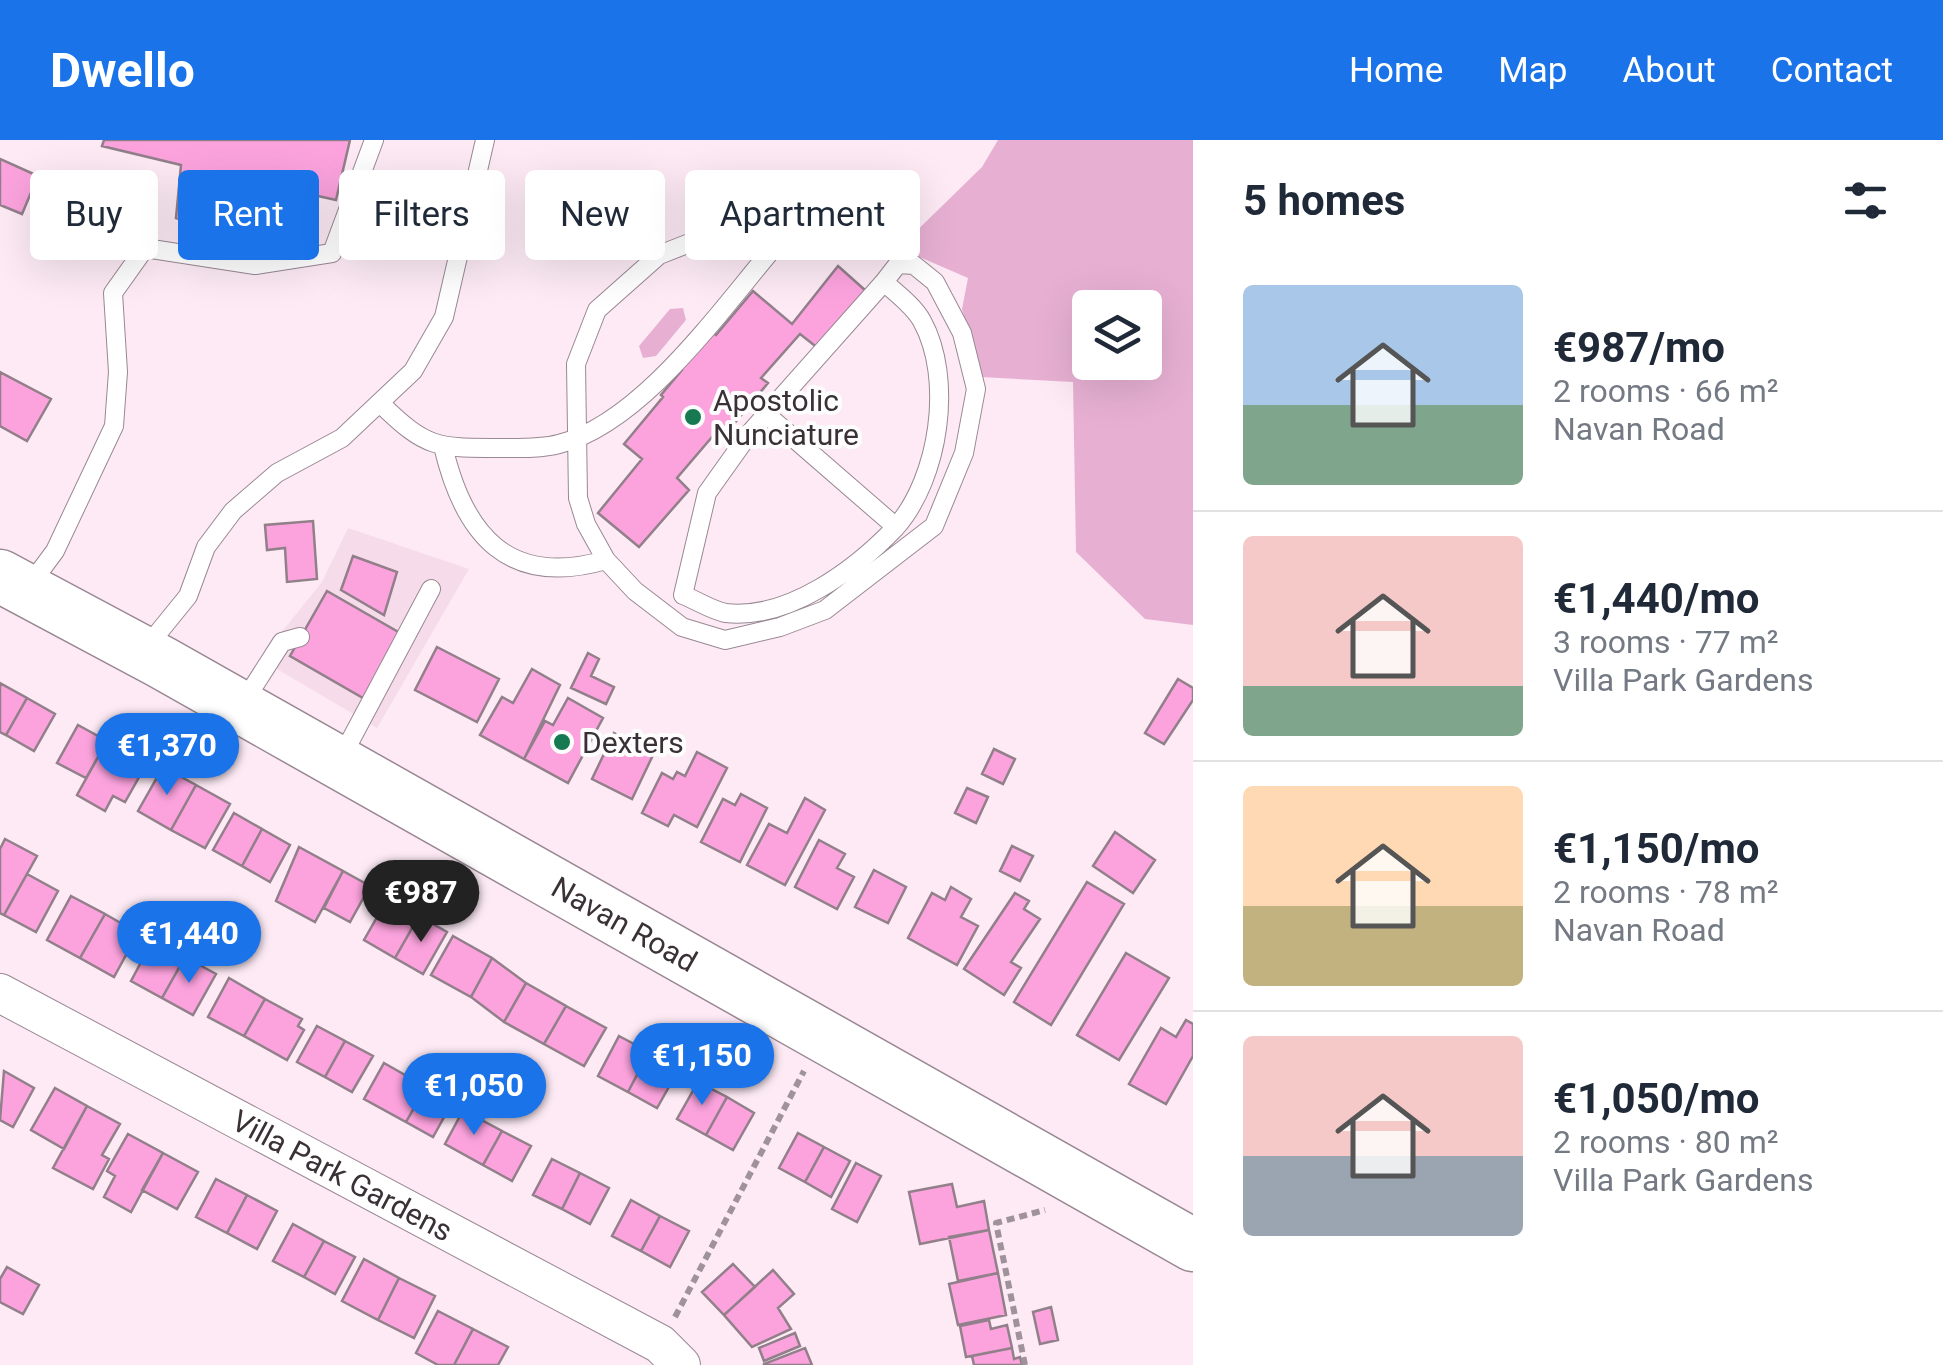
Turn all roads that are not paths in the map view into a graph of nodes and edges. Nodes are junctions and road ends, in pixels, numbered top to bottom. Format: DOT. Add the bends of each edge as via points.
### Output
graph roads {
  1 [pos="374,140"];
  2 [pos="485,140"];
  3 [pos="884,282"];
  4 [pos="382,405"];
  5 [pos="767,415"];
  6 [pos="576,437"];
  7 [pos="443,446"];
  8 [pos="896,527"];
  9 [pos="606,560"];
  10 [pos="13,583"];
  11 [pos="431,589"];
  12 [pos="300,638"];
  13 [pos="142,653"];
  14 [pos="240,707"];
  15 [pos="338,763"];
  16 [pos="0,993"];
  17 [pos="1193,1245"];
  18 [pos="671,1355"];
  1 -- 10 [label="lane" via="332,253 254,265 145,248 112,293 114,426 55,550"];
  2 -- 4 [label="lane" via="444,317 413,371"];
  3 -- 5 [label="lane"];
  3 -- 8 [label="lane" via="921,318 942,375 937,428 913,507"];
  3 -- 9 [label="lane" via="898,264 914,264 935,282 962,334 976,388 964,453 934,526 825,610 725,640 682,627"];
  4 -- 7 [label="lane" via="418,440"];
  4 -- 13 [label="lane" via="342,438 277,473 233,511 206,547 188,596"];
  5 -- 8 [label="lane"];
  5 -- 8 [label="lane" via="707,493 683,595 726,613 788,604 848,572"];
  6 -- 6 [label="lane" via="607,424 660,376 782,238 710,236 659,254 597,310 576,364"];
  6 -- 7 [label="lane" via="518,448"];
  6 -- 9 [label="lane" via="578,498"];
  7 -- 9 [label="lane" via="455,494 490,546 536,568"];
  10 -- 13 [label="main road, Navan Road"];
  11 -- 15 [label="lane"];
  12 -- 14 [label="lane" via="282,642"];
  13 -- 14 [label="main road, Navan Road"];
  14 -- 15 [label="main road, Navan Road"];
  15 -- 17 [label="main road, Navan Road"];
  16 -- 18 [label="street, Villa Park Gardens"];
}
